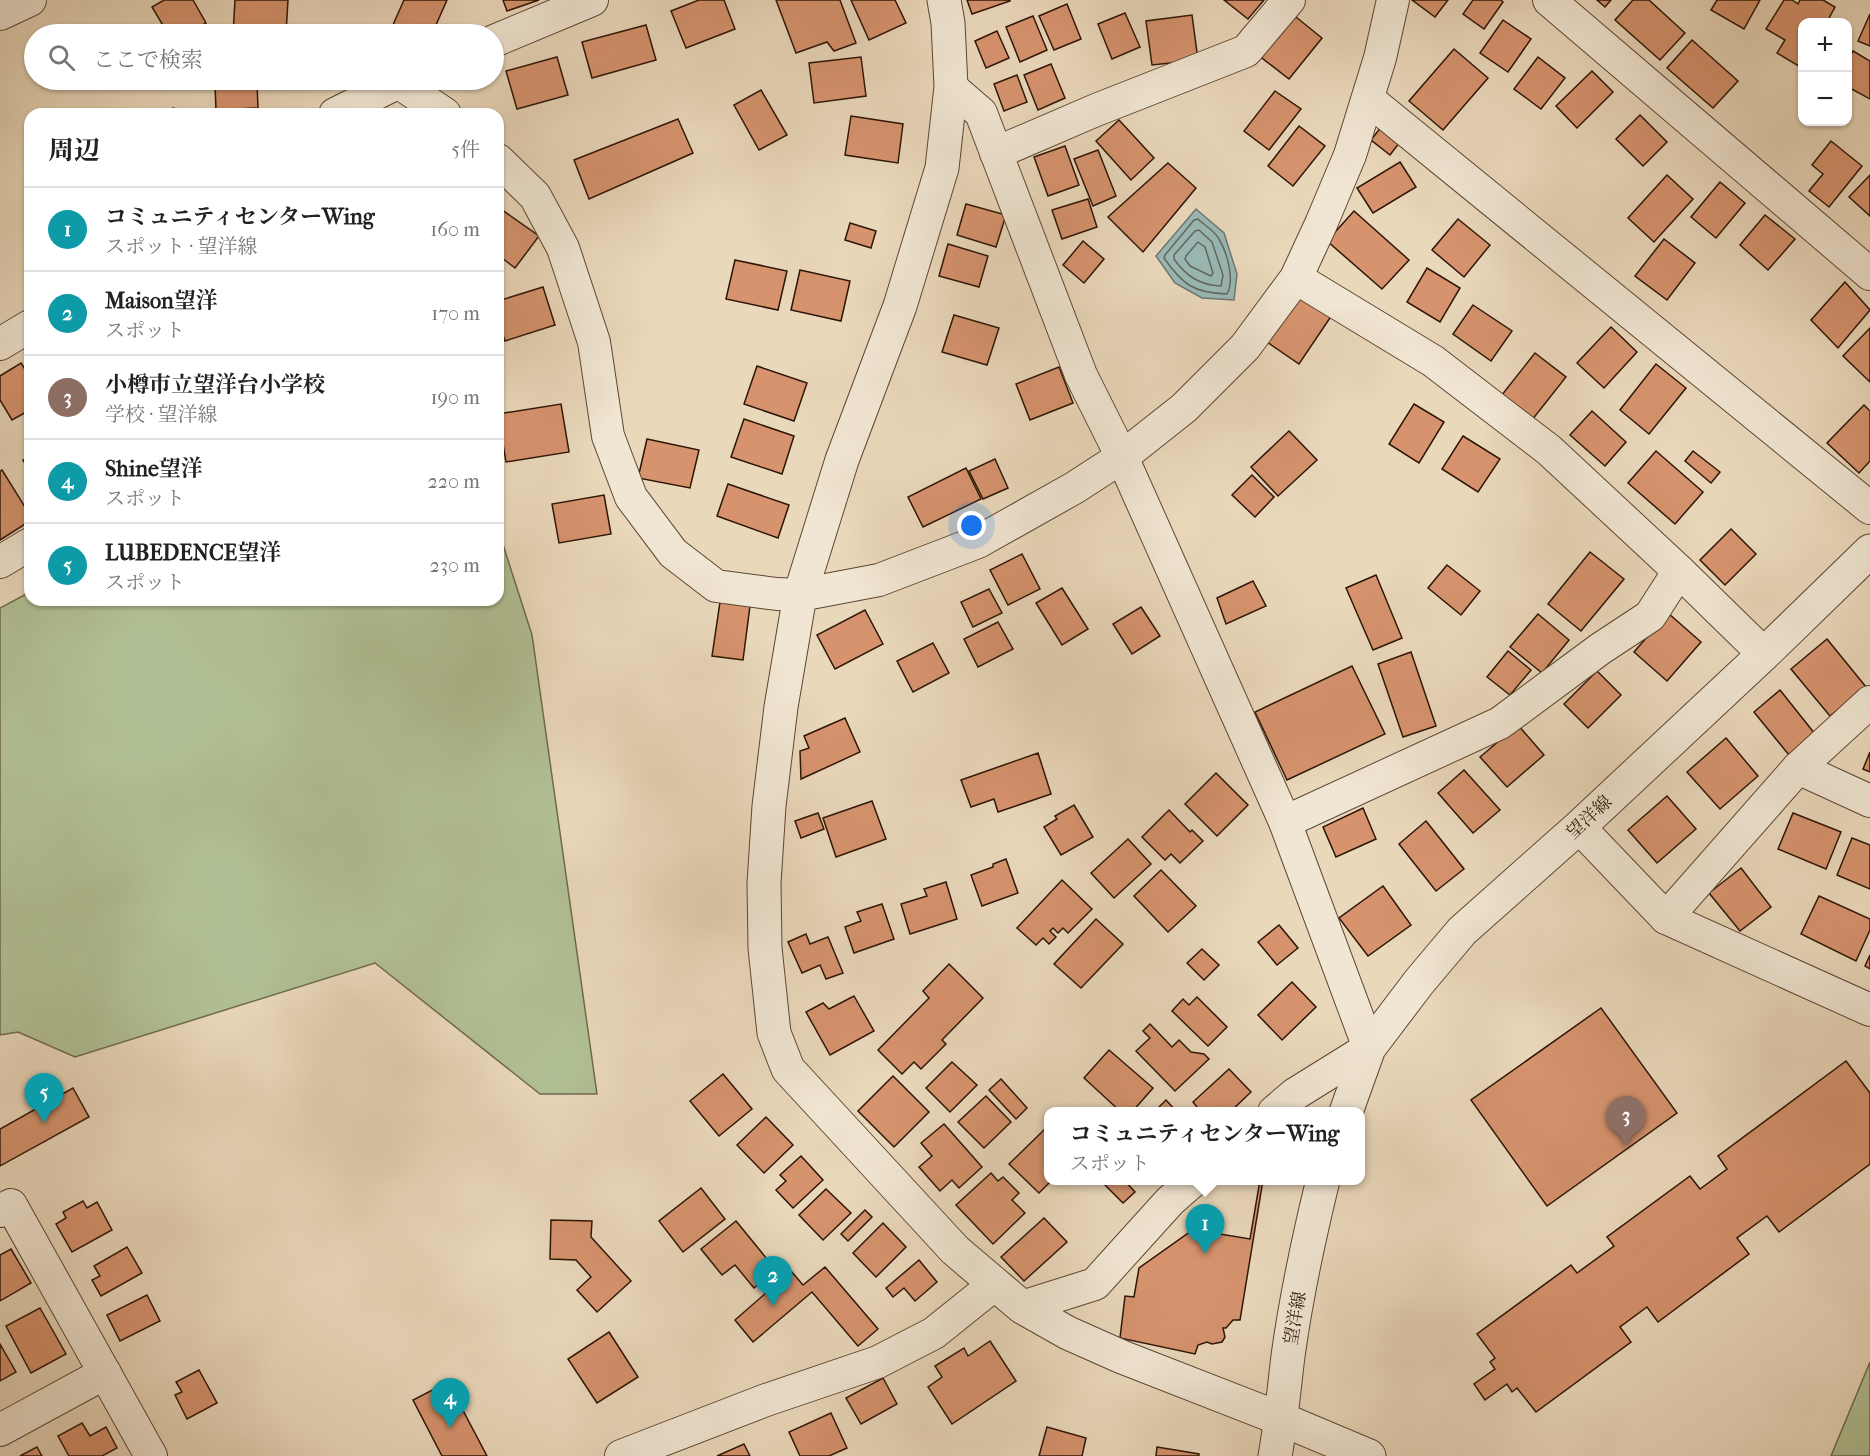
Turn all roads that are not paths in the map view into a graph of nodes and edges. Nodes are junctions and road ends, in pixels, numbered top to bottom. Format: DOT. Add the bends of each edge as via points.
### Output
graph roads {
  1 [pos="30,0"];
  2 [pos="591,0"];
  3 [pos="944,0"];
  4 [pos="1289,0"];
  5 [pos="1393,0"];
  6 [pos="1549,0"];
  7 [pos="0,14"];
  8 [pos="504,37"];
  9 [pos="951,87"];
  10 [pos="379,90"];
  11 [pos="411,90"];
  12 [pos="1368,99"];
  13 [pos="346,108"];
  14 [pos="437,108"];
  15 [pos="996,153"];
  16 [pos="504,166"];
  17 [pos="1870,274"];
  18 [pos="1296,278"];
  19 [pos="24,330"];
  20 [pos="0,344"];
  21 [pos="1122,457"];
  22 [pos="1870,508"];
  23 [pos="24,548"];
  24 [pos="1870,551"];
  25 [pos="0,562"];
  26 [pos="1679,571"];
  27 [pos="800,595"];
  28 [pos="1764,654"];
  29 [pos="1870,702"];
  30 [pos="1798,768"];
  31 [pos="1870,801"];
  32 [pos="1285,822"];
  33 [pos="1578,827"];
  34 [pos="1666,918"];
  35 [pos="1870,1010"];
  36 [pos="1370,1048"];
  37 [pos="1280,1107"];
  38 [pos="1348,1107"];
  39 [pos="1188,1185"];
  40 [pos="1322,1185"];
  41 [pos="0,1211"];
  42 [pos="995,1284"];
  43 [pos="1022,1307"];
  44 [pos="105,1373"];
  45 [pos="1281,1419"];
  46 [pos="0,1430"];
  47 [pos="151,1456"];
  48 [pos="621,1456"];
  49 [pos="1275,1456"];
  50 [pos="1369,1456"];
  1 -- 7 [label="street"];
  2 -- 8 [label="street"];
  3 -- 9 [label="street"];
  4 -- 15 [label="street" via="1246,51"];
  5 -- 12 [label="street"];
  6 -- 17 [label="street"];
  9 -- 15 [label="street" via="981,113"];
  9 -- 27 [label="street" via="942,168 900,306 843,460"];
  10 -- 13 [label="street"];
  11 -- 14 [label="street"];
  12 -- 18 [label="street" via="1350,155"];
  12 -- 22 [label="street"];
  15 -- 21 [label="street" via="1081,375"];
  16 -- 27 [label="street" via="535,196 563,248 594,342 608,436 631,497 673,553 716,586"];
  18 -- 21 [label="street" via="1245,347 1184,408"];
  18 -- 26 [label="street" via="1433,361 1522,429"];
  19 -- 20 [label="street"];
  21 -- 27 [label="street" via="978,542 879,580"];
  21 -- 32 [label="street"];
  23 -- 25 [label="street"];
  24 -- 28 [label="street, 望洋線"];
  26 -- 28 [label="street"];
  26 -- 32 [label="street" via="1650,616 1500,723"];
  27 -- 42 [label="street" via="781,707 764,883 765,948 774,1033 789,1070 955,1250"];
  28 -- 33 [label="street, 望洋線"];
  29 -- 30 [label="street"];
  30 -- 31 [label="street"];
  30 -- 34 [label="street"];
  32 -- 36 [label="street"];
  33 -- 34 [label="street"];
  33 -- 36 [label="street, 望洋線" via="1462,931"];
  34 -- 35 [label="street"];
  36 -- 37 [label="street"];
  36 -- 38 [label="street, 望洋線"];
  39 -- 43 [label="street" via="1095,1284"];
  40 -- 45 [label="street, 望洋線" via="1288,1354"];
  41 -- 44 [label="street" via="11,1205"];
  42 -- 43 [label="street"];
  42 -- 48 [label="street" via="934,1333 878,1362"];
  43 -- 45 [label="street" via="1122,1357"];
  44 -- 46 [label="street"];
  44 -- 47 [label="street"];
  45 -- 49 [label="street, 望洋線"];
  45 -- 50 [label="street"];
}
